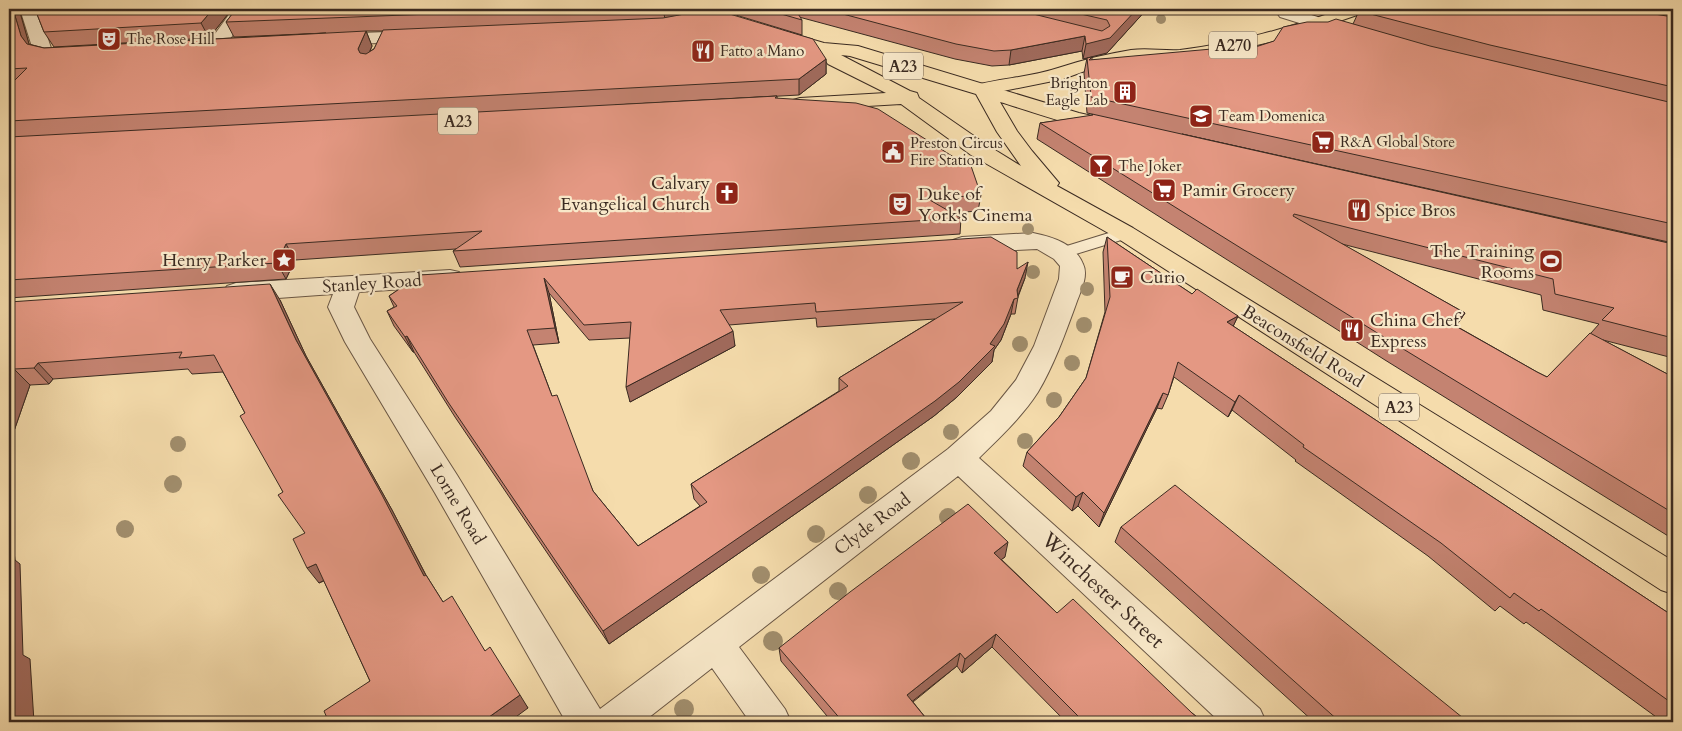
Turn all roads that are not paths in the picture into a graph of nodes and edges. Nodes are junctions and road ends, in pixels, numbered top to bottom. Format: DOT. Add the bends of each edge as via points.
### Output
graph roads {
  1 [pos="29,9"];
  2 [pos="242,9"];
  3 [pos="1357,9"];
  4 [pos="1287,13"];
  5 [pos="1318,23"];
  6 [pos="763,30"];
  7 [pos="1212,32"];
  8 [pos="1359,35"];
  9 [pos="432,36"];
  10 [pos="315,41"];
  11 [pos="236,44"];
  12 [pos="216,45"];
  13 [pos="197,46"];
  14 [pos="822,49"];
  15 [pos="89,53"];
  16 [pos="1147,54"];
  17 [pos="983,89"];
  18 [pos="907,98"];
  19 [pos="779,105"];
  20 [pos="1132,131"];
  21 [pos="1058,196"];
  22 [pos="1125,233"];
  23 [pos="944,246"];
  24 [pos="1067,266"];
  25 [pos="476,276"];
  26 [pos="349,284"];
  27 [pos="215,294"];
  28 [pos="959,458"];
  29 [pos="1673,579"];
  30 [pos="715,643"];
  31 [pos="587,722"];
  32 [pos="613,722"];
  33 [pos="772,722"];
  34 [pos="1247,722"];
  1 -- 15 [label="street" via="45,53"];
  2 -- 12 [label="street"];
  3 -- 5 [label="main road, A270"];
  4 -- 5 [label="street"];
  5 -- 8 [label="street"];
  5 -- 16 [label="main road, A270" via="1267,38 1180,56"];
  6 -- 14 [label="main road, A23"];
  7 -- 16 [label="main road, A270" via="1162,44"];
  9 -- 10 [label="street" via="382,43"];
  11 -- 12 [label="street"];
  12 -- 13 [label="street"];
  14 -- 17 [label="main road, A23" via="851,50"];
  14 -- 18 [label="main road, A23" via="834,60"];
  16 -- 17 [label="main road, A270"];
  17 -- 18 [label="main road, A23"];
  17 -- 20 [label="main road, A23" via="1075,118"];
  17 -- 21 [label="main road, Beaconsfield Road / A23" via="1024,156"];
  18 -- 19 [label="main road, A23"];
  18 -- 21 [label="main road, Beaconsfield Road / A23" via="980,150"];
  21 -- 22 [label="main road, Beaconsfield Road / A23"];
  22 -- 24 [label="lane"];
  22 -- 29 [label="main road, Beaconsfield Road / A23"];
  23 -- 24 [label="street" via="1033,240 1044,243"];
  24 -- 28 [label="street, Clyde Road" via="1047,346 1027,386 1001,418"];
  25 -- 26 [label="street, Stanley Road"];
  26 -- 27 [label="street, Stanley Road"];
  26 -- 31 [label="street, Lorne Road" via="342,307 358,342"];
  28 -- 30 [label="street, Clyde Road"];
  28 -- 34 [label="street, Winchester Street"];
  30 -- 32 [label="street, Clyde Road"];
  30 -- 33 [label="street"];
}
